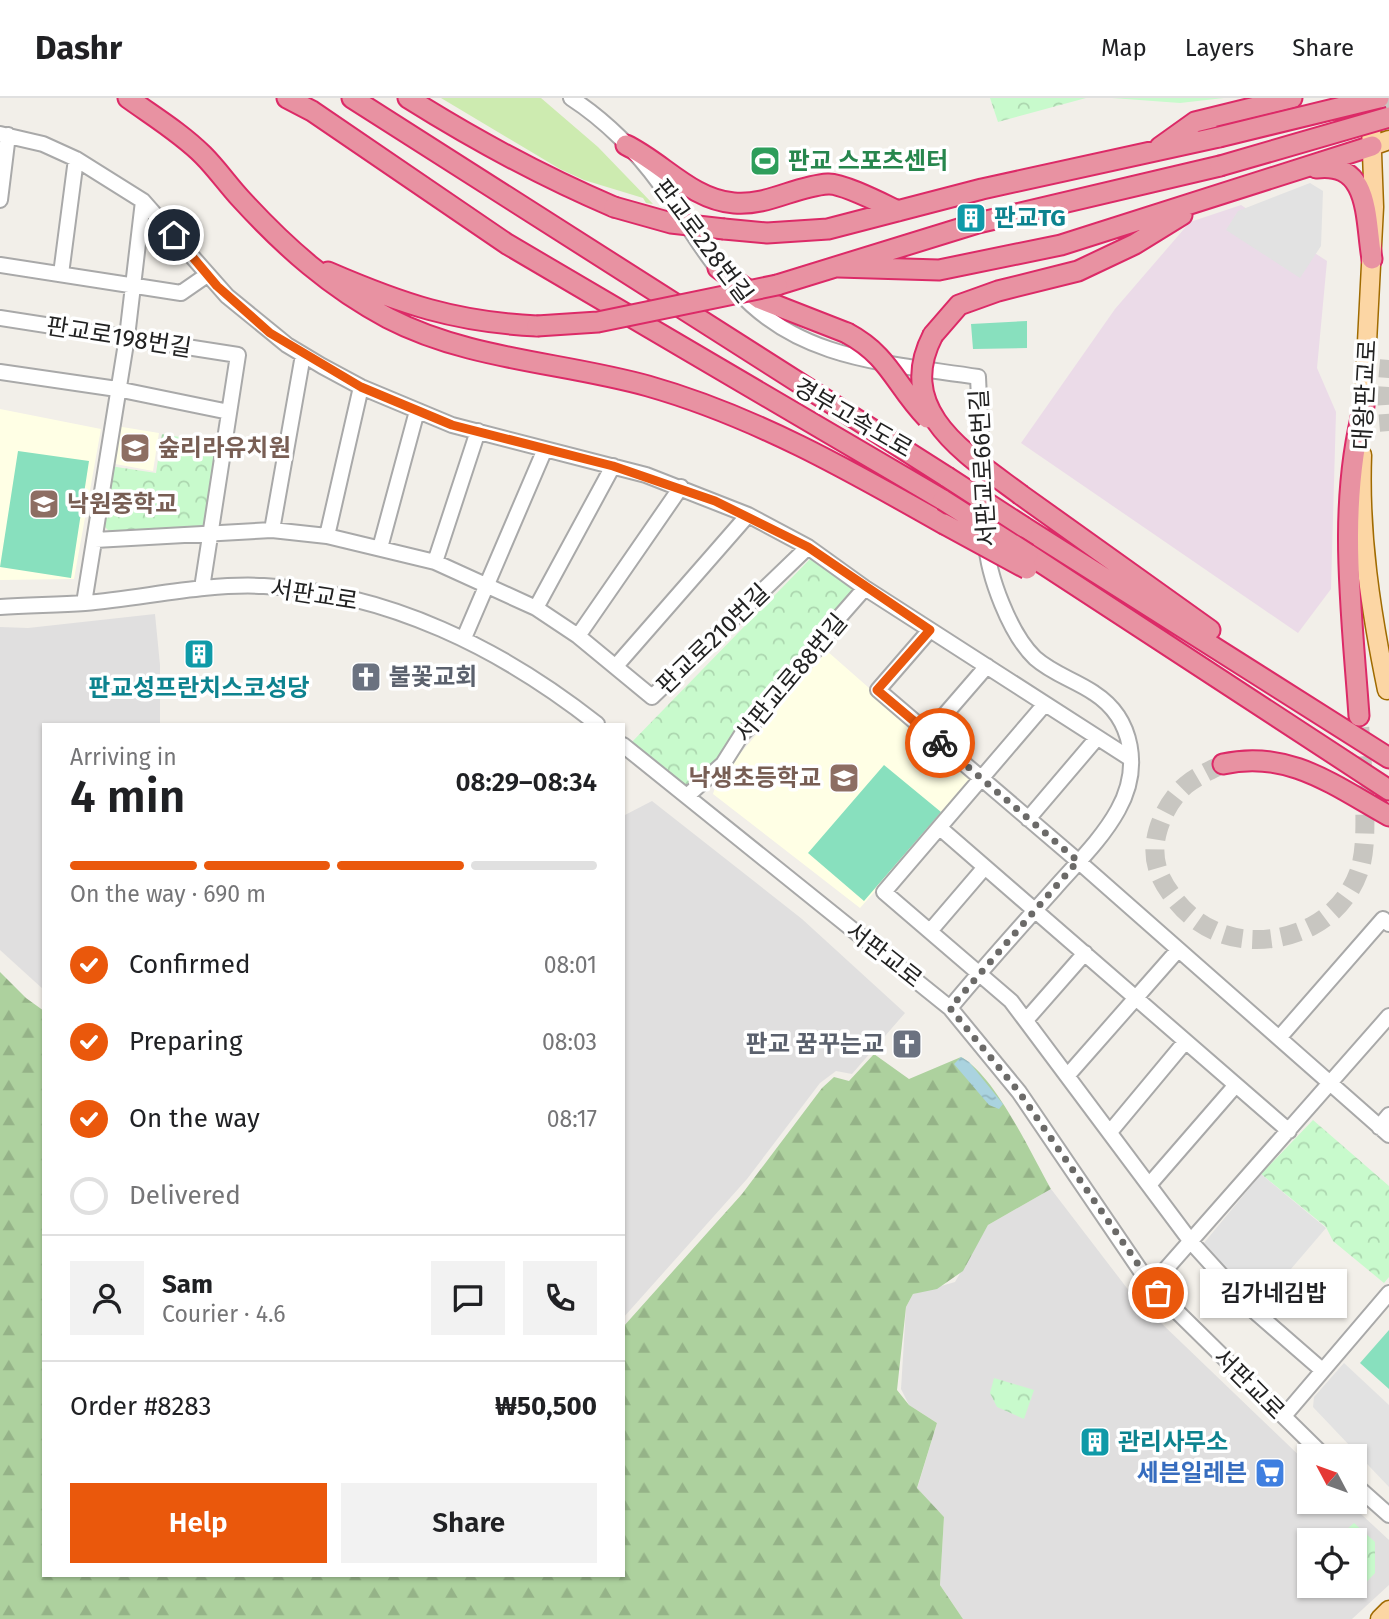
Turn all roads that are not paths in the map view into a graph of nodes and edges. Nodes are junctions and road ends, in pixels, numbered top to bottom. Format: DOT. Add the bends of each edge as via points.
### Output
graph roads {
  1 [pos="128,98"];
  2 [pos="288,98"];
  3 [pos="352,98"];
  4 [pos="408,98"];
  5 [pos="571,98"];
  6 [pos="1292,98"];
  7 [pos="1370,98"];
  8 [pos="1379,98"];
  9 [pos="1389,117"];
  10 [pos="4,134"];
  11 [pos="1381,143"];
  12 [pos="626,145"];
  13 [pos="1150,154"];
  14 [pos="76,159"];
  15 [pos="1287,171"];
  16 [pos="1389,180"];
  17 [pos="1217,193"];
  18 [pos="0,200"];
  19 [pos="143,201"];
  20 [pos="1374,207"];
  21 [pos="898,211"];
  22 [pos="1372,259"];
  23 [pos="301,260"];
  24 [pos="0,265"];
  25 [pos="838,267"];
  26 [pos="718,268"];
  27 [pos="61,274"];
  28 [pos="207,275"];
  29 [pos="134,284"];
  30 [pos="0,318"];
  31 [pos="127,337"];
  32 [pos="303,355"];
  33 [pos="0,372"];
  34 [pos="978,377"];
  35 [pos="361,387"];
  36 [pos="117,389"];
  37 [pos="1364,406"];
  38 [pos="417,411"];
  39 [pos="229,412"];
  40 [pos="478,431"];
  41 [pos="950,441"];
  42 [pos="545,449"];
  43 [pos="613,466"];
  44 [pos="681,487"];
  45 [pos="748,515"];
  46 [pos="272,530"];
  47 [pos="208,535"];
  48 [pos="327,536"];
  49 [pos="95,540"];
  50 [pos="808,547"];
  51 [pos="380,548"];
  52 [pos="435,562"];
  53 [pos="1027,562"];
  54 [pos="486,584"];
  55 [pos="202,588"];
  56 [pos="865,588"];
  57 [pos="84,603"];
  58 [pos="0,607"];
  59 [pos="536,608"];
  60 [pos="930,630"];
  61 [pos="578,636"];
  62 [pos="464,638"];
  63 [pos="616,666"];
  64 [pos="987,666"];
  65 [pos="1387,690"];
  66 [pos="1045,704"];
  67 [pos="1322,715"];
  68 [pos="1359,716"];
  69 [pos="596,723"];
  70 [pos="929,733"];
  71 [pos="1097,738"];
  72 [pos="625,747"];
  73 [pos="1389,758"];
  74 [pos="1131,759"];
  75 [pos="1223,764"];
  76 [pos="983,779"];
  77 [pos="1389,790"];
  78 [pos="687,796"];
  79 [pos="1389,816"];
  80 [pos="1028,820"];
  81 [pos="940,828"];
  82 [pos="1078,861"];
  83 [pos="985,867"];
  84 [pos="1035,910"];
  85 [pos="1389,924"];
  86 [pos="931,930"];
  87 [pos="1178,950"];
  88 [pos="1085,953"];
  89 [pos="980,971"];
  90 [pos="1137,997"];
  91 [pos="950,1008"];
  92 [pos="1389,1016"];
  93 [pos="1027,1019"];
  94 [pos="1279,1038"];
  95 [pos="1185,1042"];
  96 [pos="1068,1075"];
  97 [pos="1331,1084"];
  98 [pos="1235,1086"];
  99 [pos="1386,1126"];
  100 [pos="1289,1131"];
  101 [pos="1110,1132"];
  102 [pos="1149,1185"];
  103 [pos="1192,1243"];
  104 [pos="1151,1286"];
  105 [pos="1389,1293"];
  106 [pos="1322,1370"];
  107 [pos="1284,1416"];
  108 [pos="1312,1444"];
  109 [pos="1367,1496"];
  110 [pos="1389,1515"];
  111 [pos="1389,1610"];
  112 [pos="1380,1619"];
  1 -- 23 [label="highway" via="203,155"];
  2 -- 53 [label="highway, 경부고속도로, bridge" via="508,243 943,500"];
  3 -- 67 [label="highway, 경부고속도로, bridge"];
  4 -- 21 [label="highway, bridge" via="543,177 614,207 671,223 767,233 828,229"];
  5 -- 12 [label="street, 판교로228번길"];
  6 -- 13 [label="highway" via="1195,122"];
  7 -- 11 [label="main road, 대왕판교로"];
  8 -- 13 [label="highway, bridge"];
  9 -- 25 [label="highway, bridge" via="1220,166 978,223"];
  10 -- 14 [label="street"];
  10 -- 18 [label="street"];
  11 -- 15 [label="highway"];
  11 -- 20 [label="main road, 대왕판교로"];
  12 -- 21 [label="highway" via="650,156 698,192 732,203 761,203 830,183"];
  12 -- 26 [label="street, 판교로228번길" via="660,183"];
  13 -- 21 [label="highway"];
  14 -- 19 [label="street"];
  14 -- 27 [label="street"];
  15 -- 17 [label="highway"];
  15 -- 22 [label="highway" via="1323,167 1352,174 1360,186"];
  16 -- 20 [label="main road" via="1381,187"];
  17 -- 25 [label="highway" via="1061,245 939,270"];
  17 -- 41 [label="highway, bridge" via="1135,244 1078,271 959,305 922,355 925,404"];
  19 -- 28 [label="street"];
  19 -- 29 [label="street"];
  20 -- 22 [label="main road, 대왕판교로"];
  22 -- 37 [label="main road, 대왕판교로"];
  23 -- 25 [label="highway, bridge" via="435,314 537,326 598,322 777,285"];
  23 -- 53 [label="highway, bridge" via="343,293 442,340 645,385 772,431 944,524"];
  24 -- 27 [label="street"];
  26 -- 34 [label="street, 판교로228번길" via="749,304 794,337 862,359"];
  26 -- 41 [label="highway, bridge" via="760,299 870,345 906,394"];
  27 -- 29 [label="street"];
  28 -- 29 [label="street" via="181,293"];
  28 -- 32 [label="street" via="270,333"];
  29 -- 31 [label="street"];
  30 -- 31 [label="street, 판교로198번길"];
  31 -- 36 [label="street"];
  31 -- 39 [label="street, 판교로198번길" via="238,355"];
  32 -- 35 [label="street"];
  32 -- 46 [label="street"];
  33 -- 36 [label="street"];
  34 -- 74 [label="street, 서판교로66번길" via="987,558 1008,617 1034,657 1092,691 1114,710 1128,733"];
  35 -- 38 [label="street"];
  35 -- 48 [label="street"];
  36 -- 39 [label="street"];
  36 -- 49 [label="street"];
  37 -- 65 [label="main road, 대왕판교로" via="1361,522 1374,630"];
  37 -- 68 [label="highway" via="1354,441 1349,531"];
  38 -- 40 [label="street"];
  38 -- 51 [label="street"];
  39 -- 47 [label="street"];
  40 -- 42 [label="street"];
  40 -- 52 [label="street"];
  41 -- 67 [label="highway, bridge"];
  42 -- 43 [label="street"];
  42 -- 54 [label="street"];
  43 -- 44 [label="street"];
  43 -- 59 [label="street"];
  44 -- 45 [label="street"];
  44 -- 61 [label="street"];
  45 -- 50 [label="street"];
  45 -- 63 [label="street"];
  46 -- 47 [label="street"];
  46 -- 48 [label="street"];
  47 -- 49 [label="street"];
  47 -- 55 [label="street"];
  48 -- 51 [label="street"];
  49 -- 57 [label="street"];
  50 -- 56 [label="street"];
  50 -- 63 [label="street, 판교로210번길" via="652,698"];
  51 -- 52 [label="street"];
  52 -- 54 [label="street"];
  53 -- 77 [label="highway, 경부고속도로"];
  54 -- 59 [label="street"];
  54 -- 62 [label="street"];
  55 -- 57 [label="street, 서판교로"];
  55 -- 62 [label="street, 서판교로" via="309,591 392,611"];
  56 -- 60 [label="street"];
  56 -- 78 [label="street, 서판교로88번길" via="742,734 723,764"];
  57 -- 58 [label="street, 서판교로"];
  59 -- 61 [label="street"];
  60 -- 64 [label="street"];
  60 -- 70 [label="street" via="877,690"];
  61 -- 63 [label="street"];
  62 -- 69 [label="street, 서판교로" via="535,679"];
  64 -- 66 [label="street"];
  64 -- 70 [label="street"];
  66 -- 71 [label="street"];
  66 -- 76 [label="street"];
  67 -- 73 [label="highway, 경부고속도로"];
  70 -- 76 [label="street"];
  71 -- 74 [label="street"];
  71 -- 80 [label="street"];
  72 -- 78 [label="street, 서판교로"];
  74 -- 82 [label="street, 서판교로66번길" via="1124,799"];
  75 -- 79 [label="highway" via="1248,758 1298,767"];
  76 -- 80 [label="street"];
  76 -- 81 [label="street"];
  78 -- 91 [label="street, 서판교로"];
  80 -- 82 [label="street"];
  81 -- 83 [label="street"];
  81 -- 86 [label="street" via="884,892"];
  82 -- 84 [label="street, 서판교로66번길"];
  82 -- 87 [label="street"];
  83 -- 84 [label="street"];
  83 -- 86 [label="street"];
  84 -- 88 [label="street"];
  84 -- 89 [label="street, 서판교로66번길"];
  85 -- 94 [label="street" via="1383,919"];
  86 -- 89 [label="street"];
  87 -- 90 [label="street"];
  87 -- 94 [label="street"];
  88 -- 90 [label="street"];
  88 -- 93 [label="street"];
  89 -- 91 [label="street, 서판교로66번길"];
  89 -- 93 [label="street"];
  90 -- 95 [label="street"];
  90 -- 96 [label="street"];
  91 -- 104 [label="street, 서판교로" via="1019,1092"];
  92 -- 97 [label="street"];
  93 -- 96 [label="street"];
  94 -- 97 [label="street"];
  95 -- 98 [label="street"];
  95 -- 101 [label="street"];
  96 -- 101 [label="street"];
  97 -- 99 [label="street"];
  97 -- 100 [label="street"];
  98 -- 100 [label="street"];
  98 -- 102 [label="street"];
  100 -- 103 [label="street"];
  101 -- 102 [label="street"];
  102 -- 103 [label="street"];
  103 -- 104 [label="street"];
  103 -- 106 [label="street" via="1253,1310"];
  104 -- 107 [label="street, 서판교로"];
  105 -- 106 [label="street"];
  106 -- 107 [label="street"];
  107 -- 108 [label="street, 서판교로"];
  109 -- 110 [label="street"];
  111 -- 112 [label="main road"];
}
